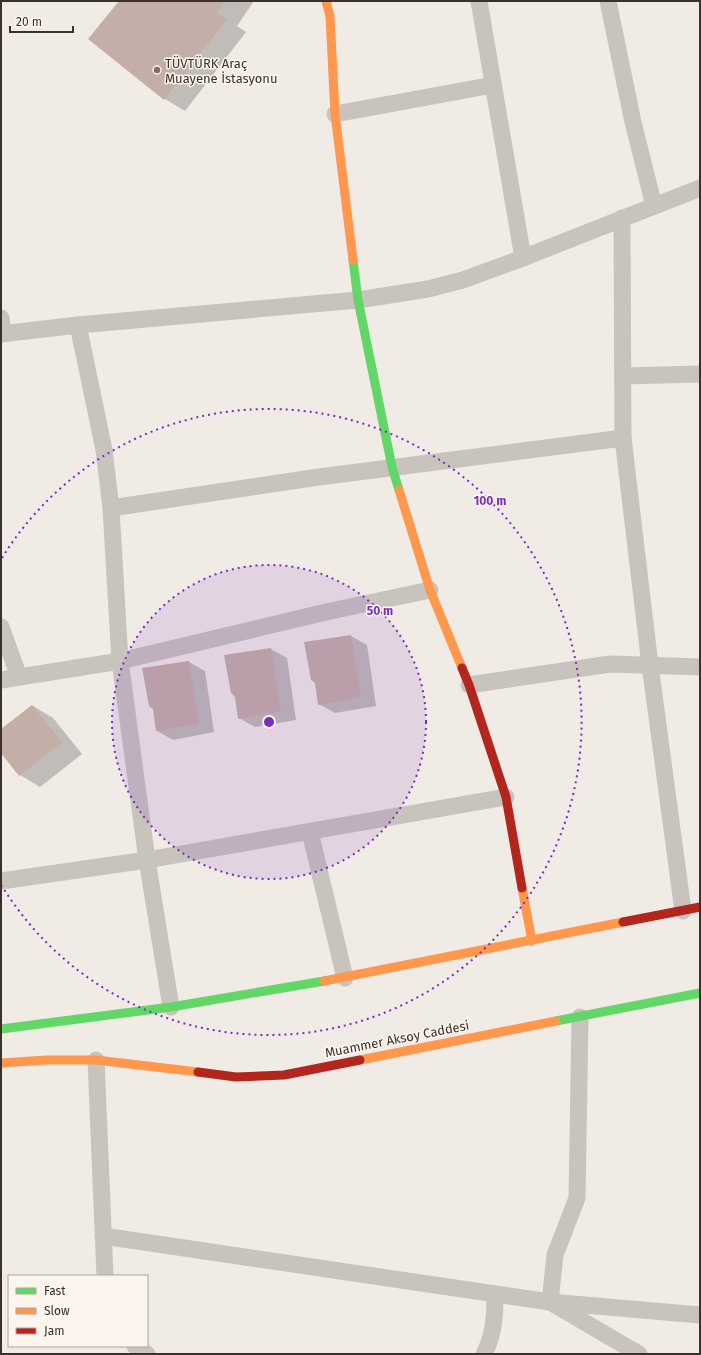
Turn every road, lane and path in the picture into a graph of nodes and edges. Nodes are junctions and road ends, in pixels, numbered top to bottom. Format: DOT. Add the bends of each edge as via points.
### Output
graph roads {
  1 [pos="326,1"];
  2 [pos="479,1"];
  3 [pos="608,1"];
  4 [pos="493,85"];
  5 [pos="335,114"];
  6 [pos="700,188"];
  7 [pos="654,206"];
  8 [pos="622,218"];
  9 [pos="523,258"];
  10 [pos="358,300"];
  11 [pos="78,325"];
  12 [pos="2,328"];
  13 [pos="700,374"];
  14 [pos="623,376"];
  15 [pos="623,438"];
  16 [pos="392,467"];
  17 [pos="111,508"];
  18 [pos="430,590"];
  19 [pos="1,627"];
  20 [pos="120,661"];
  21 [pos="650,665"];
  22 [pos="700,667"];
  23 [pos="19,677"];
  24 [pos="1,680"];
  25 [pos="469,685"];
  26 [pos="506,797"];
  27 [pos="310,832"];
  28 [pos="148,860"];
  29 [pos="1,881"];
  30 [pos="700,907"];
  31 [pos="683,911"];
  32 [pos="532,941"];
  33 [pos="345,978"];
  34 [pos="700,993"];
  35 [pos="171,1007"];
  36 [pos="580,1017"];
  37 [pos="1,1029"];
  38 [pos="96,1060"];
  39 [pos="1,1064"];
  40 [pos="103,1236"];
  41 [pos="105,1275"];
  42 [pos="495,1294"];
  43 [pos="550,1302"];
  44 [pos="700,1315"];
  45 [pos="136,1347"];
  46 [pos="147,1354"];
  47 [pos="484,1354"];
  48 [pos="639,1354"];
  1 -- 5 [label="main road" via="330,16"];
  2 -- 4 [label="street"];
  3 -- 7 [label="street" via="633,122"];
  4 -- 5 [label="street"];
  4 -- 9 [label="street"];
  5 -- 10 [label="main road"];
  6 -- 7 [label="street"];
  7 -- 8 [label="street"];
  8 -- 9 [label="street"];
  8 -- 14 [label="street"];
  9 -- 10 [label="street" via="463,280 428,289"];
  10 -- 11 [label="street"];
  10 -- 16 [label="main road"];
  11 -- 12 [label="street"];
  11 -- 17 [label="street" via="104,450"];
  13 -- 14 [label="street"];
  14 -- 15 [label="street"];
  15 -- 16 [label="street"];
  15 -- 21 [label="street"];
  16 -- 17 [label="street"];
  16 -- 18 [label="main road"];
  17 -- 20 [label="street"];
  18 -- 20 [label="street"];
  18 -- 25 [label="main road"];
  19 -- 23 [label="street"];
  20 -- 23 [label="street"];
  20 -- 28 [label="street"];
  21 -- 22 [label="street"];
  21 -- 25 [label="street" via="610,664"];
  21 -- 31 [label="street"];
  23 -- 24 [label="street"];
  25 -- 26 [label="main road"];
  26 -- 27 [label="street"];
  26 -- 32 [label="main road"];
  27 -- 28 [label="street"];
  27 -- 33 [label="street"];
  28 -- 29 [label="street"];
  28 -- 35 [label="street"];
  30 -- 31 [label="main road"];
  31 -- 32 [label="main road"];
  32 -- 33 [label="main road"];
  33 -- 35 [label="main road"];
  34 -- 36 [label="main road, Muammer Aksoy Caddesi"];
  35 -- 37 [label="main road"];
  36 -- 38 [label="main road, Muammer Aksoy Caddesi" via="284,1075 236,1077"];
  36 -- 43 [label="street" via="577,1198 555,1255"];
  38 -- 39 [label="main road, Muammer Aksoy Caddesi" via="47,1060"];
  38 -- 40 [label="street"];
  40 -- 41 [label="street"];
  40 -- 42 [label="street"];
  42 -- 43 [label="street"];
  42 -- 47 [label="street" via="495,1318"];
  43 -- 44 [label="street"];
  43 -- 48 [label="street"];
  45 -- 46 [label="street"];
}
